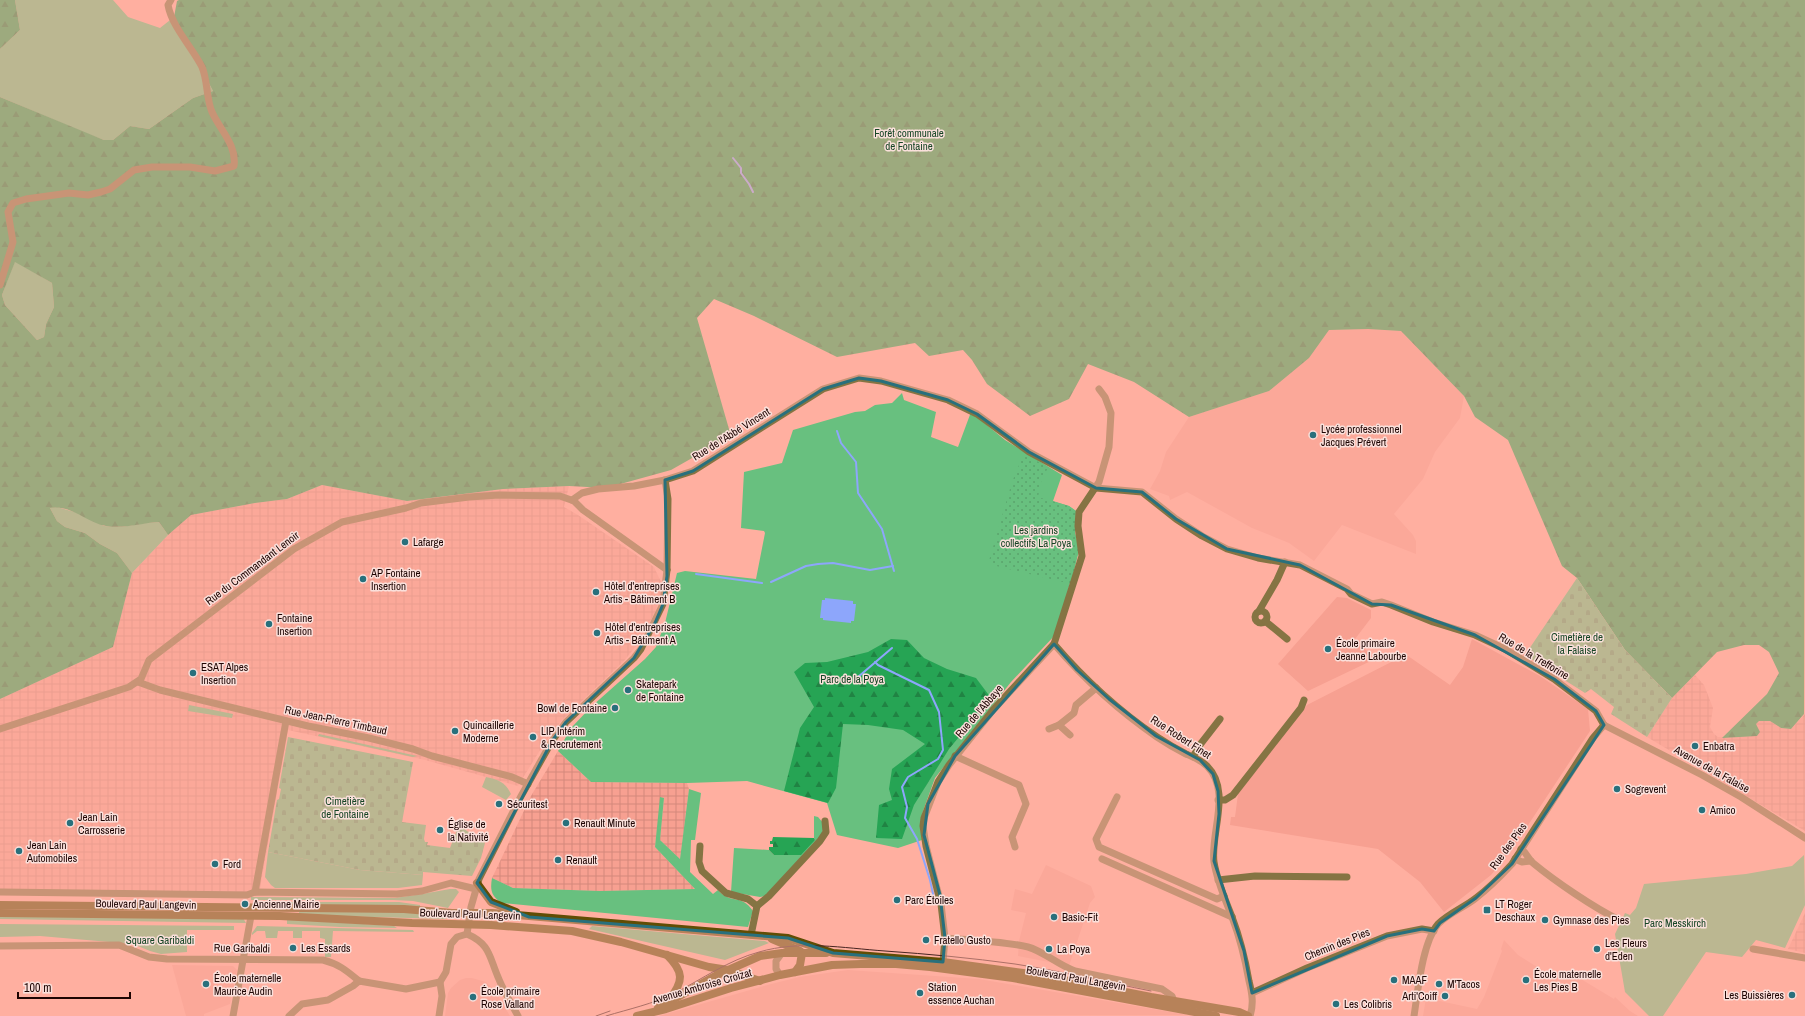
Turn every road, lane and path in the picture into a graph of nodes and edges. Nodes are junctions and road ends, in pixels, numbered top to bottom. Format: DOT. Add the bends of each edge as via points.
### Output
graph roads {
  1 [pos="171,0"];
  2 [pos="0,285"];
  3 [pos="1099,389"];
  4 [pos="665,480"];
  5 [pos="1096,488"];
  6 [pos="572,500"];
  7 [pos="1285,562"];
  8 [pos="667,570"];
  9 [pos="1287,639"];
  10 [pos="1054,644"];
  11 [pos="138,682"];
  12 [pos="1096,688"];
  13 [pos="1304,700"];
  14 [pos="1220,719"];
  15 [pos="286,721"];
  16 [pos="1059,725"];
  17 [pos="1604,725"];
  18 [pos="0,729"];
  19 [pos="1049,729"];
  20 [pos="1070,735"];
  21 [pos="955,756"];
  22 [pos="1193,757"];
  23 [pos="528,784"];
  24 [pos="1117,797"];
  25 [pos="1218,800"];
  26 [pos="825,821"];
  27 [pos="1805,838"];
  28 [pos="700,846"];
  29 [pos="1015,847"];
  30 [pos="1521,849"];
  31 [pos="1102,859"];
  32 [pos="1515,859"];
  33 [pos="1531,861"];
  34 [pos="1347,877"];
  35 [pos="1218,880"];
  36 [pos="477,886"];
  37 [pos="0,892"];
  38 [pos="255,892"];
  39 [pos="1224,896"];
  40 [pos="0,905"];
  41 [pos="757,906"];
  42 [pos="0,913"];
  43 [pos="470,913"];
  44 [pos="251,916"];
  45 [pos="529,917"];
  46 [pos="1232,917"];
  47 [pos="1619,920"];
  48 [pos="468,924"];
  49 [pos="1434,931"];
  50 [pos="467,934"];
  51 [pos="751,935"];
  52 [pos="766,937"];
  53 [pos="945,938"];
  54 [pos="0,946"];
  55 [pos="1753,949"];
  56 [pos="802,953"];
  57 [pos="833,953"];
  58 [pos="667,954"];
  59 [pos="782,954"];
  60 [pos="244,958"];
  61 [pos="1805,958"];
  62 [pos="943,962"];
  63 [pos="930,967"];
  64 [pos="728,970"];
  65 [pos="795,972"];
  66 [pos="780,975"];
  67 [pos="358,981"];
  68 [pos="760,981"];
  69 [pos="440,982"];
  70 [pos="1252,993"];
  71 [pos="1174,1001"];
  72 [pos="666,1004"];
  73 [pos="652,1014"];
  74 [pos="233,1016"];
  75 [pos="289,1016"];
  76 [pos="439,1016"];
  77 [pos="518,1016"];
  78 [pos="636,1016"];
  79 [pos="1216,1016"];
  80 [pos="1249,1016"];
  81 [pos="1414,1016"];
  1 -- 2 [label="street" via="168,5 170,17 202,69 212,112 231,146 235,158 234,166 215,171 190,167 134,170 110,189 101,192 88,195 70,193 13,203 8,212 12,242"];
  3 -- 5 [label="street, Rue de l'Abbaye" via="1112,418 1109,448"];
  4 -- 5 [label="street, Rue de l'Abbé Vincent" via="693,471 823,389 859,378 881,380 948,400 977,414 1029,452"];
  4 -- 6 [label="street, Rue de l'Abbé Vincent" via="598,489 582,493"];
  4 -- 8 [label="street" via="668,499"];
  5 -- 7 [label="street, Rue de la Trefforine" via="1142,492 1176,519 1227,549 1258,558"];
  5 -- 10 [label="street, Rue de l'Abbaye" via="1079,512 1082,556"];
  6 -- 8 [label="street, Rue du Commandant Lenoir"];
  6 -- 11 [label="street, Rue du Commandant Lenoir" via="560,496 469,497 421,503 342,522 294,549 150,660"];
  7 -- 9 [label="street" via="1255,616 1256,620 1265,621"];
  7 -- 17 [label="street, Rue de la Trefforine" via="1300,565 1372,604 1382,602 1474,634 1554,679 1596,711"];
  8 -- 23 [label="street" via="664,604 641,649 625,668 566,722 552,741"];
  10 -- 12 [label="street, Rue Robert Finet"];
  10 -- 21 [label="street, Rue de l'Abbaye"];
  11 -- 15 [label="street, Rue Jean-Pierre Timbaud" via="160,690"];
  11 -- 18 [label="street"];
  12 -- 16 [label="street" via="1076,705 1074,713"];
  12 -- 22 [label="street, Rue Robert Finet" via="1156,736"];
  13 -- 25 [label="street" via="1301,708 1232,795 1225,800"];
  14 -- 22 [label="street"];
  15 -- 23 [label="street, Rue Jean-Pierre Timbaud" via="413,749 512,777"];
  15 -- 38 [label="street"];
  16 -- 19 [label="street"];
  16 -- 20 [label="street"];
  17 -- 27 [label="street, Avenue de la Falaise" via="1702,775"];
  17 -- 30 [label="street, Rue des Pies"];
  21 -- 29 [label="street" via="1019,785 1026,804 1012,837"];
  21 -- 53 [label="street, Rue de l'Abbaye" via="938,782 928,804 923,826 940,895"];
  22 -- 25 [label="street, Rue Robert Finet" via="1207,766 1213,774"];
  23 -- 36 [label="street"];
  24 -- 39 [label="street" via="1096,839 1099,847 1217,899"];
  25 -- 35 [label="street, Rue Robert Finet" via="1219,814 1214,841 1214,861"];
  26 -- 41 [label="street" via="826,832 820,841"];
  28 -- 41 [label="street" via="699,862 702,871 726,893 748,899"];
  30 -- 32 [label="street, Rue des Pies"];
  30 -- 33 [label="street"];
  31 -- 46 [label="street"];
  32 -- 33 [label="street" via="1522,862"];
  32 -- 49 [label="street, Rue des Pies" via="1502,876 1440,923"];
  33 -- 47 [label="street" via="1606,914"];
  34 -- 35 [label="street" via="1255,876"];
  35 -- 39 [label="street, Rue Robert Finet"];
  36 -- 38 [label="street, Boulevard Paul Langevin" via="451,883 422,891 397,894"];
  36 -- 43 [label="street"];
  36 -- 45 [label="main road" via="491,902"];
  37 -- 38 [label="street, Boulevard Paul Langevin" via="247,895"];
  39 -- 46 [label="street, Rue Robert Finet"];
  40 -- 43 [label="main road, Boulevard Paul Langevin" via="382,909"];
  41 -- 51 [label="street"];
  42 -- 44 [label="main road, Boulevard Paul Langevin"];
  43 -- 45 [label="main road, Boulevard Paul Langevin"];
  43 -- 48 [label="street"];
  44 -- 48 [label="main road, Boulevard Paul Langevin"];
  44 -- 60 [label="street"];
  45 -- 51 [label="main road, Boulevard Paul Langevin"];
  46 -- 70 [label="street, Rue Robert Finet" via="1244,951"];
  48 -- 50 [label="street"];
  48 -- 58 [label="main road, Boulevard Paul Langevin" via="572,931"];
  49 -- 70 [label="street, Chemin des Pies" via="1422,929 1387,936"];
  49 -- 81 [label="street, Rue des Pies" via="1426,946"];
  50 -- 69 [label="street" via="457,937 451,944 446,972"];
  50 -- 77 [label="street" via="480,941 488,950 498,978"];
  51 -- 52 [label="main road, Boulevard Paul Langevin"];
  52 -- 56 [label="main road, Boulevard Paul Langevin"];
  52 -- 57 [label="main road, Boulevard Paul Langevin" via="788,938"];
  53 -- 62 [label="street, Rue de l'Abbaye"];
  53 -- 71 [label="street, Boulevard Paul Langevin" via="1030,948 1075,971 1162,989 1168,992"];
  54 -- 60 [label="street, Rue Garibaldi" via="119,945 148,957 167,959"];
  55 -- 61 [label="street"];
  56 -- 57 [label="main road, Avenue Ambroise Croizat"];
  56 -- 59 [label="main road, Avenue Ambroise Croizat"];
  56 -- 65 [label="main road" via="800,965"];
  57 -- 62 [label="main road, Boulevard Paul Langevin"];
  58 -- 64 [label="main road, Boulevard Paul Langevin"];
  58 -- 72 [label="main road, Avenue Ambroise Croizat" via="678,966 680,978"];
  59 -- 64 [label="main road, Avenue Ambroise Croizat" via="760,956"];
  59 -- 66 [label="street" via="776,960 776,969"];
  60 -- 67 [label="street, Rue Garibaldi" via="323,960 346,969"];
  60 -- 74 [label="street"];
  62 -- 63 [label="street, Boulevard Paul Langevin"];
  62 -- 71 [label="main road, Boulevard Paul Langevin" via="1038,975"];
  63 -- 65 [label="main road, Boulevard Paul Langevin" via="896,964 832,965"];
  63 -- 79 [label="main road, Boulevard Paul Langevin" via="1059,986"];
  64 -- 68 [label="main road, Boulevard Paul Langevin"];
  64 -- 72 [label="main road, Avenue Ambroise Croizat"];
  65 -- 66 [label="main road, Boulevard Paul Langevin"];
  66 -- 68 [label="main road, Boulevard Paul Langevin"];
  67 -- 69 [label="street" via="406,988"];
  67 -- 75 [label="street" via="328,1000 302,1004"];
  68 -- 73 [label="main road, Avenue Ambroise Croizat"];
  69 -- 76 [label="street" via="442,996"];
  70 -- 80 [label="street, Rue Robert Finet" via="1254,1006"];
  71 -- 80 [label="main road, Boulevard Paul Langevin"];
  72 -- 73 [label="main road, Avenue Ambroise Croizat"];
  73 -- 78 [label="main road, Avenue Ambroise Croizat"];
}
